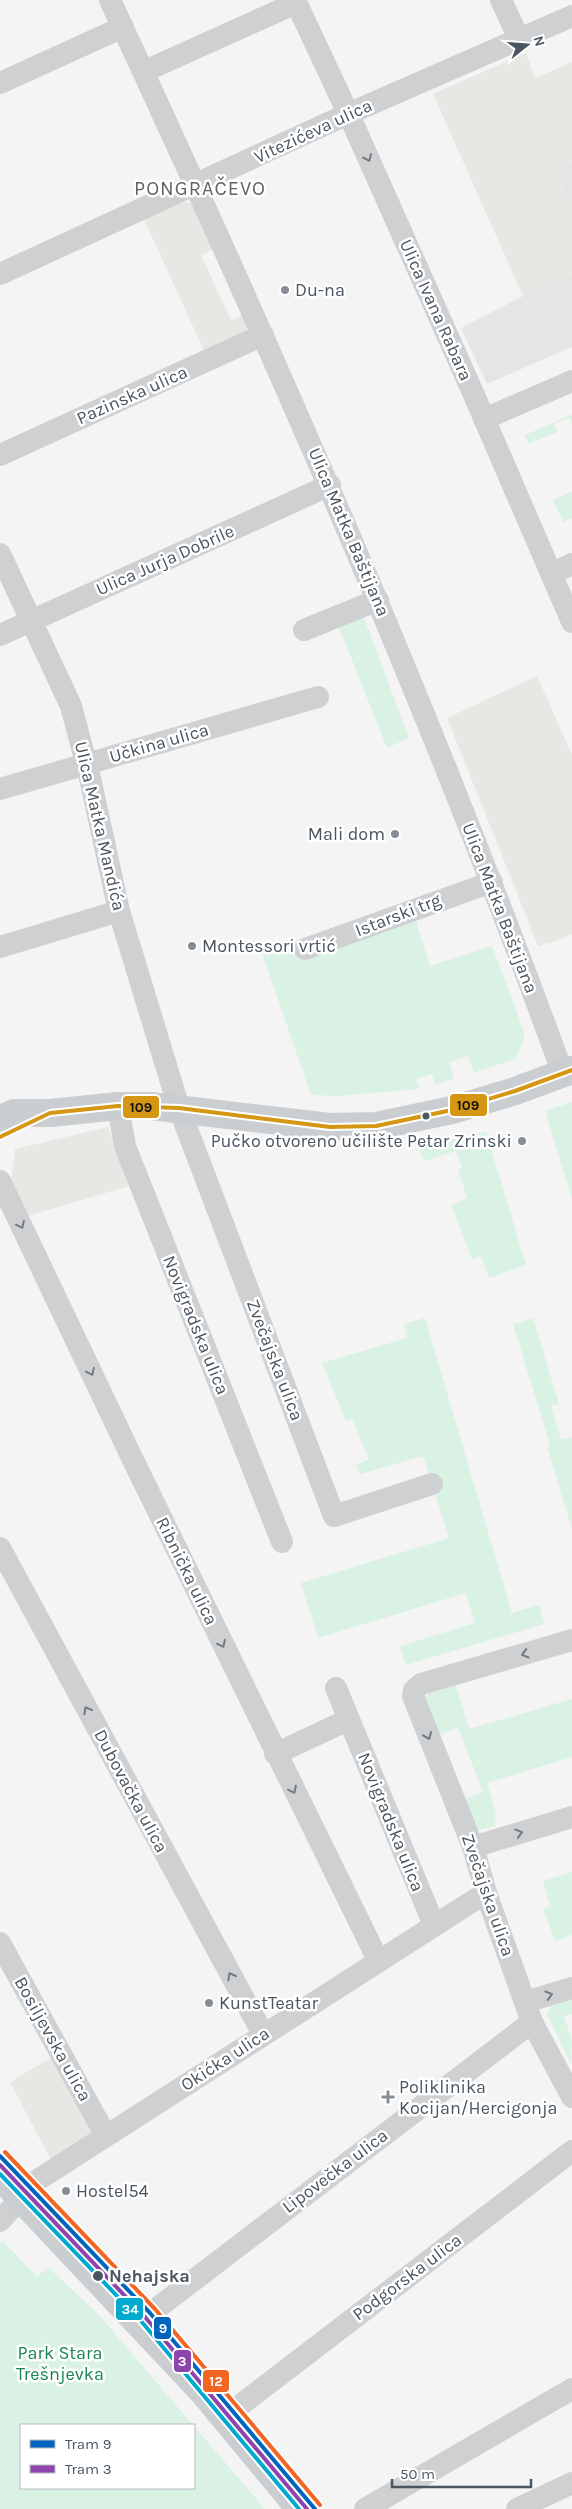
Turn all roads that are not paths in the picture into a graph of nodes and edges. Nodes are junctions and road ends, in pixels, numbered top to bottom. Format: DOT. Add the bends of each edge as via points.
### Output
graph roads {
  1 [pos="110,0"];
  2 [pos="501,0"];
  3 [pos="295,1"];
  4 [pos="572,16"];
  5 [pos="123,27"];
  6 [pos="519,39"];
  7 [pos="144,72"];
  8 [pos="0,83"];
  9 [pos="348,114"];
  10 [pos="195,185"];
  11 [pos="0,274"];
  12 [pos="263,335"];
  13 [pos="572,381"];
  14 [pos="484,419"];
  15 [pos="0,455"];
  16 [pos="330,485"];
  17 [pos="0,554"];
  18 [pos="572,564"];
  19 [pos="551,574"];
  20 [pos="378,600"];
  21 [pos="30,621"];
  22 [pos="572,622"];
  23 [pos="304,630"];
  24 [pos="0,635"];
  25 [pos="318,697"];
  26 [pos="87,764"];
  27 [pos="0,789"];
  28 [pos="492,882"];
  29 [pos="119,911"];
  30 [pos="0,947"];
  31 [pos="305,949"];
  32 [pos="567,1072"];
  33 [pos="118,1106"];
  34 [pos="179,1108"];
  35 [pos="50,1113"];
  36 [pos="0,1119"];
  37 [pos="0,1137"];
  38 [pos="0,1181"];
  39 [pos="432,1484"];
  40 [pos="282,1542"];
  41 [pos="0,1548"];
  42 [pos="572,1640"];
  43 [pos="336,1688"];
  44 [pos="348,1720"];
  45 [pos="275,1754"];
  46 [pos="572,1816"];
  47 [pos="473,1847"];
  48 [pos="487,1896"];
  49 [pos="434,1924"];
  50 [pos="0,1942"];
  51 [pos="378,1960"];
  52 [pos="572,1988"];
  53 [pos="528,2012"];
  54 [pos="263,2034"];
  55 [pos="572,2097"];
  56 [pos="106,2136"];
  57 [pos="572,2151"];
  58 [pos="0,2176"];
  59 [pos="21,2199"];
  60 [pos="0,2221"];
  61 [pos="139,2322"];
  62 [pos="572,2389"];
  63 [pos="243,2403"];
  64 [pos="572,2483"];
  65 [pos="300,2509"];
  66 [pos="365,2509"];
  67 [pos="517,2509"];
  1 -- 5 [label="street, Ulica Matka Baštijana"];
  2 -- 6 [label="street"];
  3 -- 7 [label="street"];
  3 -- 9 [label="street, Ulica Ivana Rabara"];
  4 -- 6 [label="street, Vitezićeva ulica"];
  5 -- 7 [label="street, Ulica Matka Baštijana"];
  5 -- 8 [label="street"];
  6 -- 9 [label="street, Vitezićeva ulica"];
  7 -- 10 [label="street, Ulica Matka Baštijana"];
  9 -- 10 [label="street, Vitezićeva ulica"];
  9 -- 14 [label="street, Ulica Ivana Rabara, one-way"];
  10 -- 11 [label="street, Vitezićeva ulica"];
  10 -- 12 [label="street, Ulica Matka Baštijana"];
  12 -- 15 [label="street, Pazinska ulica"];
  12 -- 16 [label="street, Ulica Matka Baštijana"];
  13 -- 14 [label="street"];
  14 -- 19 [label="street, Ulica Ivana Rabara"];
  16 -- 20 [label="street, Ulica Matka Baštijana"];
  16 -- 21 [label="street, Ulica Jurja Dobrile"];
  17 -- 21 [label="street, Ulica Matka Mandića"];
  18 -- 19 [label="street"];
  19 -- 22 [label="street, Ulica Ivana Rabara"];
  20 -- 23 [label="street"];
  20 -- 28 [label="street, Ulica Matka Baštijana"];
  21 -- 24 [label="street, Ulica Jurja Dobrile"];
  21 -- 26 [label="street, Ulica Matka Mandića" via="71,706"];
  25 -- 26 [label="street, Učkina ulica"];
  26 -- 27 [label="street, Učkina ulica"];
  26 -- 29 [label="street, Ulica Matka Mandića"];
  28 -- 31 [label="street, Istarski trg"];
  28 -- 32 [label="street, Ulica Matka Baštijana"];
  29 -- 30 [label="street"];
  29 -- 34 [label="street, Ulica Matka Mandića"];
  32 -- 34 [label="main road" via="452,1110 376,1126 284,1123"];
  33 -- 34 [label="main road"];
  33 -- 35 [label="main road"];
  33 -- 40 [label="street, Novigradska ulica" via="125,1146"];
  34 -- 39 [label="street, Zvečajska ulica" via="334,1516"];
  35 -- 36 [label="main road" via="14,1113"];
  35 -- 37 [label="main road"];
  38 -- 45 [label="street, Ribnička ulica, one-way"];
  54 -- 41 [label="street, Dubovačka ulica, one-way"];
  42 -- 47 [label="street, Zvečajska ulica, one-way" via="421,1684 414,1690 414,1702"];
  43 -- 44 [label="street, Novigradska ulica"];
  44 -- 45 [label="street"];
  44 -- 49 [label="street, Novigradska ulica"];
  45 -- 51 [label="street, Ribnička ulica, one-way"];
  47 -- 46 [label="street, one-way"];
  47 -- 48 [label="street, Zvečajska ulica"];
  48 -- 49 [label="street, Okićka ulica"];
  48 -- 53 [label="street, Zvečajska ulica"];
  49 -- 51 [label="street, Okićka ulica"];
  50 -- 56 [label="street, Bosiljevska ulica"];
  51 -- 54 [label="street, Okićka ulica"];
  53 -- 52 [label="street, one-way"];
  53 -- 55 [label="street, Zvečajska ulica"];
  53 -- 61 [label="street, Lipovečka ulica"];
  54 -- 56 [label="street, Okićka ulica"];
  56 -- 59 [label="street, Okićka ulica" via="36,2181"];
  57 -- 63 [label="street, Podgorska ulica"];
  58 -- 59 [label="main road"];
  59 -- 60 [label="street, Okićka ulica"];
  59 -- 61 [label="main road"];
  61 -- 65 [label="main road" via="205,2394"];
  62 -- 66 [label="street"];
  64 -- 67 [label="street"];
}
